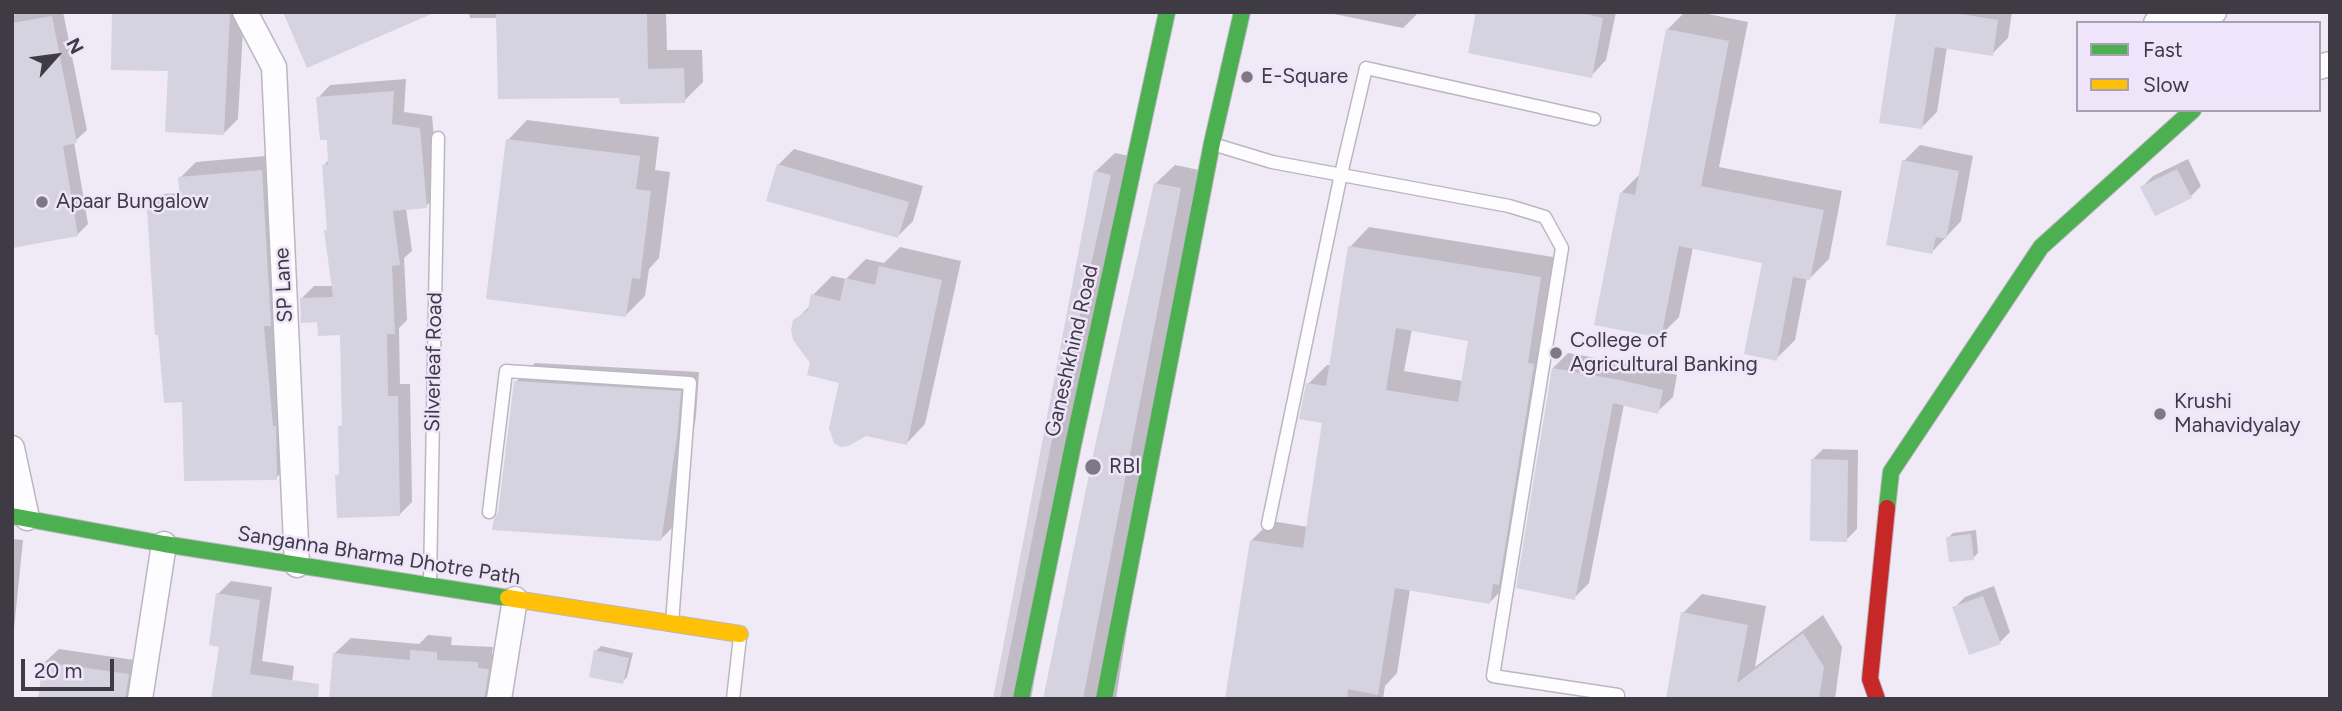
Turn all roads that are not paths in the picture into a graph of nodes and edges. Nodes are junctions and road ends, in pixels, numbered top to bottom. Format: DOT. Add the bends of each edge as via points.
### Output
graph roads {
  1 [pos="245,12"];
  2 [pos="1167,12"];
  3 [pos="1242,12"];
  4 [pos="2214,12"];
  5 [pos="2167,21"];
  6 [pos="2191,112"];
  7 [pos="1594,119"];
  8 [pos="438,138"];
  9 [pos="1212,144"];
  10 [pos="1341,174"];
  11 [pos="12,448"];
  12 [pos="489,512"];
  13 [pos="19,517"];
  14 [pos="1268,524"];
  15 [pos="163,544"];
  16 [pos="298,565"];
  17 [pos="430,585"];
  18 [pos="515,598"];
  19 [pos="672,623"];
  20 [pos="740,634"];
  21 [pos="1618,695"];
  22 [pos="140,699"];
  23 [pos="499,699"];
  24 [pos="733,699"];
  25 [pos="1021,699"];
  26 [pos="1104,699"];
  27 [pos="1877,699"];
  1 -- 16 [label="street, SP Lane" via="274,67"];
  2 -- 25 [label="street, Ganeshkhind Road"];
  3 -- 9 [label="street"];
  4 -- 5 [label="street"];
  6 -- 27 [label="street" via="2041,247 1891,472 1870,679"];
  7 -- 10 [label="lane" via="1366,68"];
  8 -- 17 [label="lane, Silverleaf Road"];
  9 -- 10 [label="lane" via="1272,162"];
  9 -- 26 [label="street"];
  10 -- 14 [label="lane"];
  10 -- 21 [label="lane" via="1545,217 1562,248 1493,676"];
  11 -- 13 [label="street"];
  12 -- 19 [label="lane" via="506,371 690,383"];
  13 -- 15 [label="street, Sanganna Bharma Dhotre Path"];
  15 -- 16 [label="street, Sanganna Bharma Dhotre Path"];
  15 -- 22 [label="street"];
  16 -- 17 [label="street, Sanganna Bharma Dhotre Path"];
  17 -- 18 [label="street, Sanganna Bharma Dhotre Path"];
  18 -- 19 [label="street, Sanganna Bharma Dhotre Path"];
  18 -- 23 [label="street"];
  19 -- 20 [label="street, Sanganna Bharma Dhotre Path"];
  20 -- 24 [label="lane"];
}
